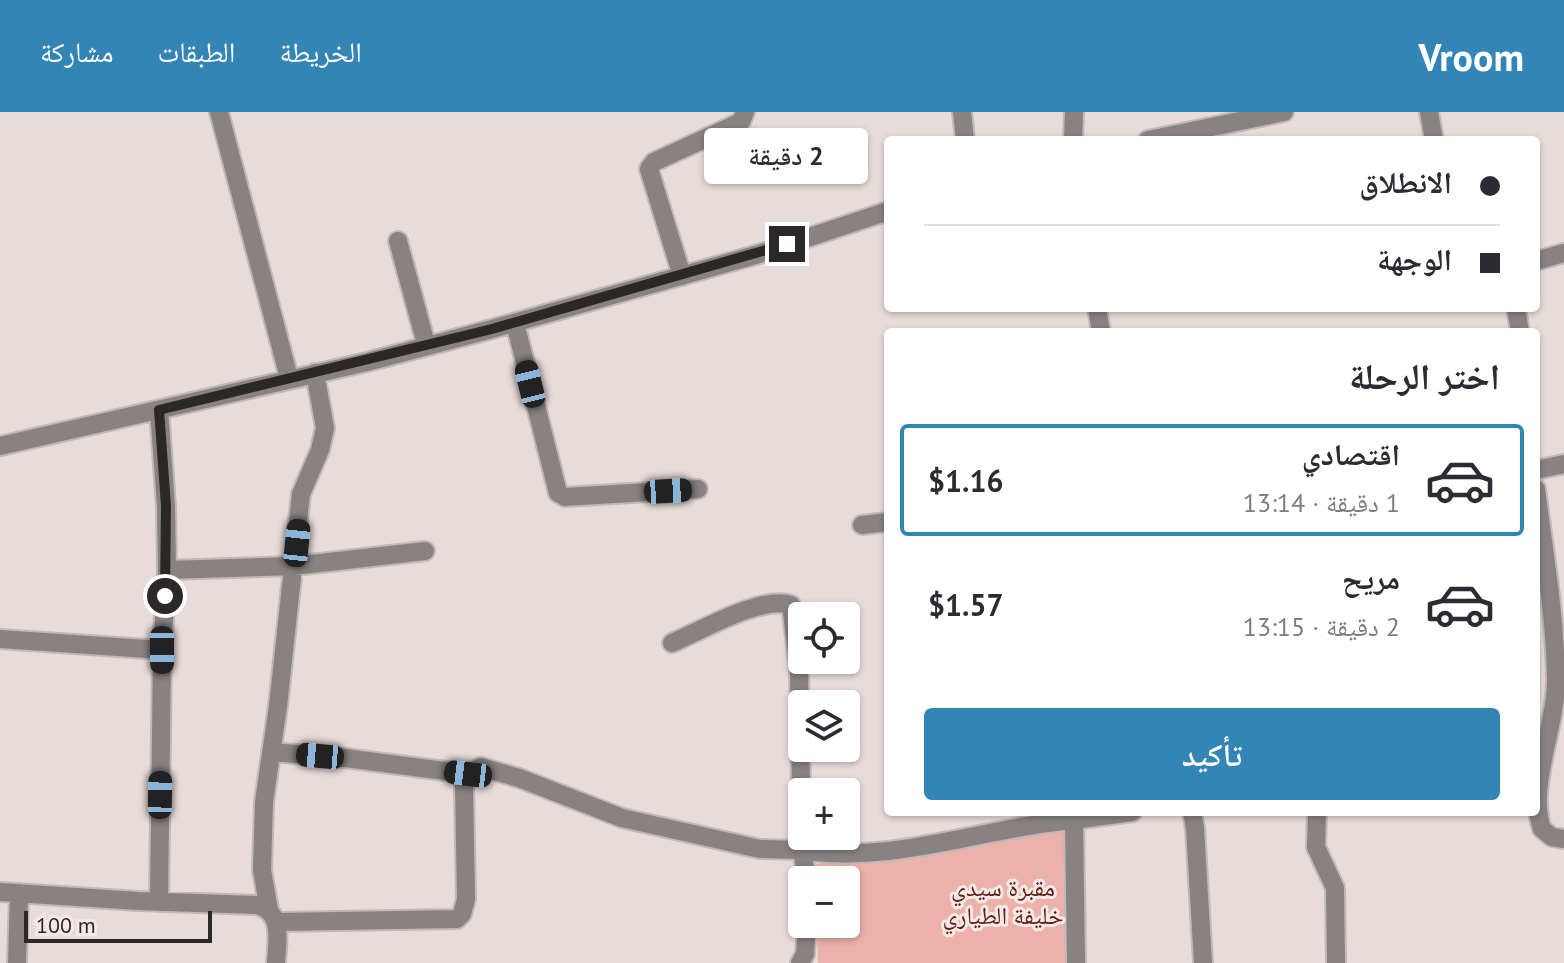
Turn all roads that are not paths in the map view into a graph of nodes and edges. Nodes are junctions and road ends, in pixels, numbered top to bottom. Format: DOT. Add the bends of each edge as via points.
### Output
graph roads {
  1 [pos="219,112"];
  2 [pos="745,112"];
  3 [pos="962,112"];
  4 [pos="1074,112"];
  5 [pos="1284,112"];
  6 [pos="1429,112"];
  7 [pos="965,136"];
  8 [pos="1073,136"];
  9 [pos="1167,136"];
  10 [pos="1433,136"];
  11 [pos="884,212"];
  12 [pos="398,241"];
  13 [pos="1564,253"];
  14 [pos="1540,260"];
  15 [pos="682,276"];
  16 [pos="515,323"];
  17 [pos="426,344"];
  18 [pos="315,373"];
  19 [pos="289,378"];
  20 [pos="159,410"];
  21 [pos="0,446"];
  22 [pos="1564,464"];
  23 [pos="1540,469"];
  24 [pos="698,489"];
  25 [pos="1540,504"];
  26 [pos="884,522"];
  27 [pos="862,525"];
  28 [pos="425,551"];
  29 [pos="1556,562"];
  30 [pos="294,566"];
  31 [pos="167,570"];
  32 [pos="0,639"];
  33 [pos="672,643"];
  34 [pos="162,650"];
  35 [pos="1560,667"];
  36 [pos="271,752"];
  37 [pos="468,774"];
  38 [pos="1540,776"];
  39 [pos="801,778"];
  40 [pos="1540,813"];
  41 [pos="1103,816"];
  42 [pos="1192,816"];
  43 [pos="1317,816"];
  44 [pos="1074,820"];
  45 [pos="1564,839"];
  46 [pos="788,850"];
  47 [pos="802,850"];
  48 [pos="805,866"];
  49 [pos="9,892"];
  50 [pos="159,902"];
  51 [pos="273,916"];
  52 [pos="806,938"];
  53 [pos="17,963"];
  54 [pos="276,963"];
  55 [pos="800,963"];
  56 [pos="1076,963"];
  57 [pos="1203,963"];
  58 [pos="1336,963"];
  1 -- 19 [label="street"];
  2 -- 15 [label="street" via="741,122 649,169"];
  3 -- 7 [label="street"];
  4 -- 8 [label="street"];
  5 -- 9 [label="street"];
  6 -- 10 [label="street"];
  11 -- 15 [label="street"];
  12 -- 17 [label="street"];
  13 -- 14 [label="street"];
  15 -- 16 [label="street"];
  16 -- 17 [label="street"];
  16 -- 24 [label="street" via="558,493 565,497"];
  17 -- 18 [label="street"];
  18 -- 19 [label="street"];
  18 -- 30 [label="street" via="325,428 301,494"];
  19 -- 20 [label="street"];
  20 -- 21 [label="street"];
  20 -- 31 [label="street"];
  22 -- 23 [label="street"];
  25 -- 29 [label="street"];
  26 -- 27 [label="street"];
  28 -- 30 [label="street"];
  29 -- 35 [label="street"];
  30 -- 31 [label="street"];
  30 -- 36 [label="street"];
  31 -- 34 [label="street"];
  32 -- 34 [label="street"];
  33 -- 39 [label="street" via="750,608 791,605 799,670"];
  34 -- 50 [label="street"];
  35 -- 38 [label="street"];
  36 -- 37 [label="street"];
  36 -- 51 [label="street" via="261,838 262,880"];
  37 -- 46 [label="street" via="489,769 622,818 760,849"];
  37 -- 51 [label="street" via="466,899 457,919"];
  40 -- 45 [label="street" via="1542,829"];
  41 -- 44 [label="street"];
  42 -- 57 [label="street"];
  43 -- 58 [label="street" via="1316,847 1335,888"];
  44 -- 47 [label="street" via="914,847"];
  44 -- 56 [label="street"];
  47 -- 48 [label="street"];
  49 -- 50 [label="street"];
  49 -- 53 [label="street"];
  50 -- 51 [label="street" via="252,904"];
  51 -- 54 [label="street"];
  52 -- 55 [label="street"];
}
